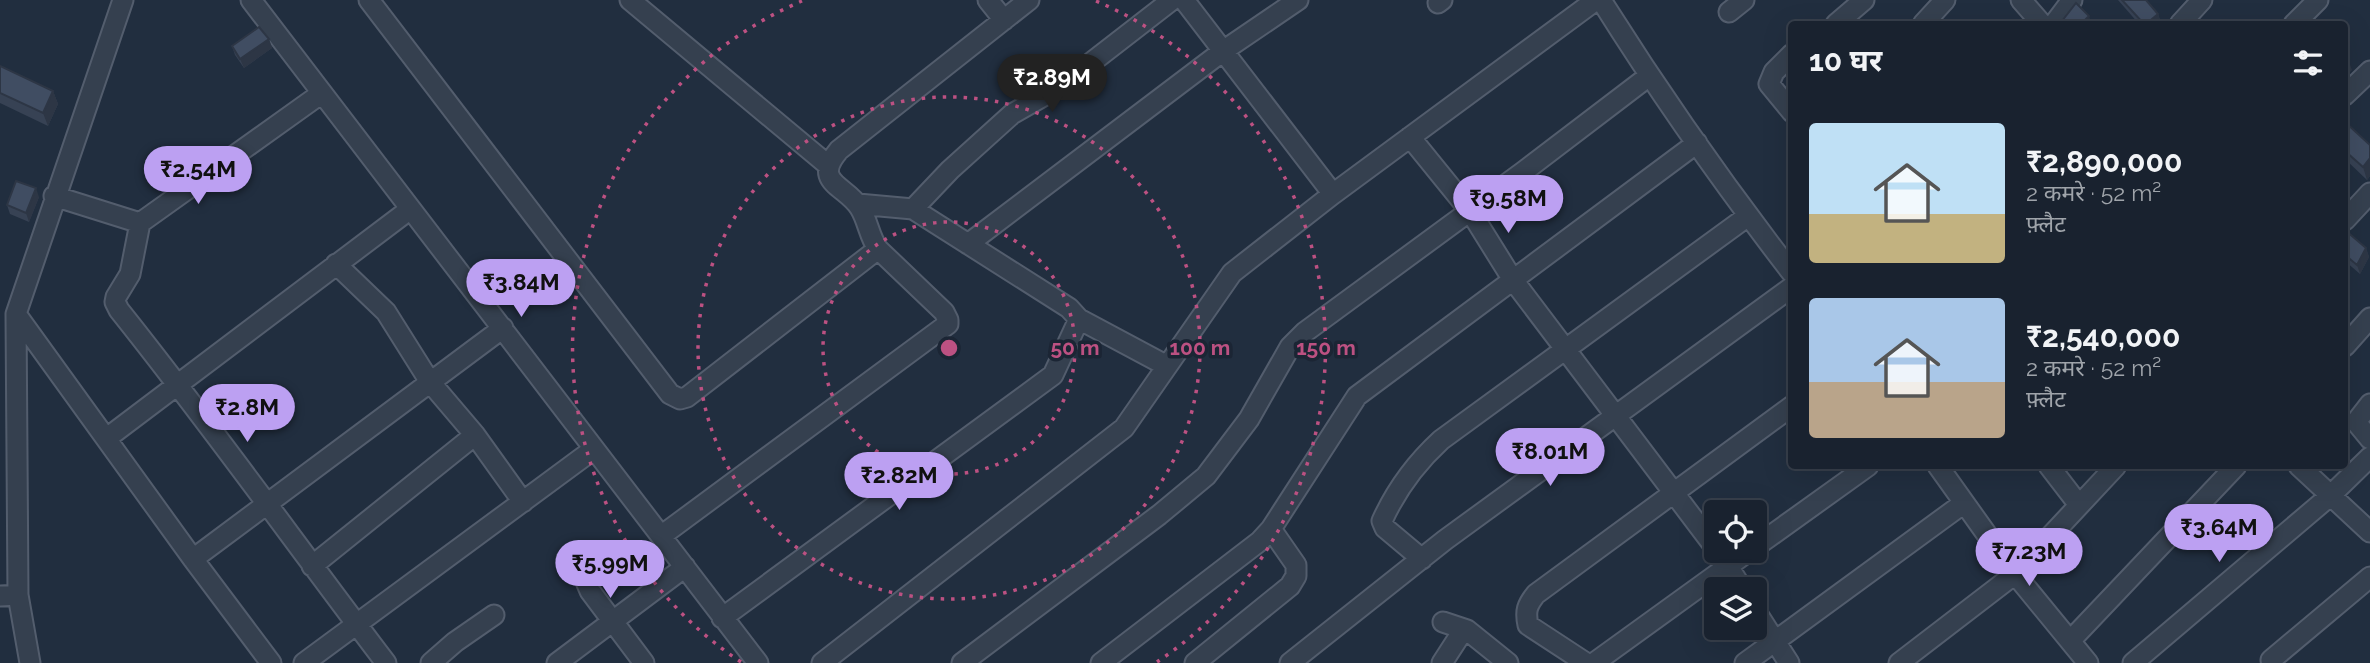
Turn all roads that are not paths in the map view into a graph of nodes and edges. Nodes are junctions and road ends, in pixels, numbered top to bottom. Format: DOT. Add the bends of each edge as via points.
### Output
graph roads {
  1 [pos="123,0"];
  2 [pos="250,0"];
  3 [pos="369,0"];
  4 [pos="629,0"];
  5 [pos="988,0"];
  6 [pos="1030,0"];
  7 [pos="1172,0"];
  8 [pos="1184,0"];
  9 [pos="1298,0"];
  10 [pos="1598,0"];
  11 [pos="1864,0"];
  12 [pos="1945,0"];
  13 [pos="2021,0"];
  14 [pos="2072,0"];
  15 [pos="2202,0"];
  16 [pos="2318,0"];
  17 [pos="1004,20"];
  18 [pos="1840,21"];
  19 [pos="1926,21"];
  20 [pos="2039,21"];
  21 [pos="2056,21"];
  22 [pos="2183,21"];
  23 [pos="2297,21"];
  24 [pos="1223,51"];
  25 [pos="1788,58"];
  26 [pos="2370,71"];
  27 [pos="1649,76"];
  28 [pos="2348,92"];
  29 [pos="321,93"];
  30 [pos="1788,106"];
  31 [pos="1410,137"];
  32 [pos="1697,143"];
  33 [pos="829,166"];
  34 [pos="2370,193"];
  35 [pos="1333,194"];
  36 [pos="54,196"];
  37 [pos="858,204"];
  38 [pos="409,209"];
  39 [pos="914,209"];
  40 [pos="1470,211"];
  41 [pos="1748,216"];
  42 [pos="2348,217"];
  43 [pos="141,223"];
  44 [pos="968,244"];
  45 [pos="878,249"];
  46 [pos="336,264"];
  47 [pos="1788,268"];
  48 [pos="1513,279"];
  49 [pos="1788,290"];
  50 [pos="16,314"];
  51 [pos="2370,318"];
  52 [pos="1079,319"];
  53 [pos="503,328"];
  54 [pos="2348,343"];
  55 [pos="1567,349"];
  56 [pos="1167,366"];
  57 [pos="430,382"];
  58 [pos="178,384"];
  59 [pos="2370,404"];
  60 [pos="1788,409"];
  61 [pos="1615,416"];
  62 [pos="475,436"];
  63 [pos="107,438"];
  64 [pos="2370,439"];
  65 [pos="594,450"];
  66 [pos="2370,457"];
  67 [pos="1864,469"];
  68 [pos="1940,469"];
  69 [pos="2051,469"];
  70 [pos="2113,469"];
  71 [pos="2233,469"];
  72 [pos="2302,469"];
  73 [pos="1674,492"];
  74 [pos="2331,495"];
  75 [pos="523,502"];
  76 [pos="265,503"];
  77 [pos="1964,503"];
  78 [pos="2079,505"];
  79 [pos="1271,529"];
  80 [pos="2370,532"];
  81 [pos="1704,533"];
  82 [pos="661,537"];
  83 [pos="1767,538"];
  84 [pos="193,559"];
  85 [pos="567,559"];
  86 [pos="1422,559"];
  87 [pos="1713,563"];
  88 [pos="312,566"];
  89 [pos="685,568"];
  90 [pos="2015,574"];
  91 [pos="2370,577"];
  92 [pos="9,596"];
  93 [pos="494,615"];
  94 [pos="722,618"];
  95 [pos="614,622"];
  96 [pos="1443,622"];
  97 [pos="356,624"];
  98 [pos="1464,629"];
  99 [pos="1767,629"];
  100 [pos="2070,640"];
  101 [pos="1775,642"];
  102 [pos="2271,660"];
  103 [pos="30,663"];
  104 [pos="271,663"];
  105 [pos="304,663"];
  106 [pos="386,663"];
  107 [pos="432,663"];
  108 [pos="557,663"];
  109 [pos="644,663"];
  110 [pos="758,663"];
  111 [pos="822,663"];
  112 [pos="962,663"];
  113 [pos="1101,663"];
  114 [pos="1195,663"];
  115 [pos="1290,663"];
  116 [pos="1442,663"];
  117 [pos="1508,663"];
  118 [pos="1586,663"];
  119 [pos="1594,663"];
  120 [pos="1745,663"];
  121 [pos="1789,663"];
  122 [pos="1899,663"];
  123 [pos="2088,663"];
  124 [pos="2133,663"];
  1 -- 36 [label="street"];
  2 -- 29 [label="street"];
  3 -- 45 [label="street" via="675,397 687,397"];
  4 -- 33 [label="street"];
  5 -- 17 [label="street"];
  6 -- 17 [label="street"];
  7 -- 39 [label="street" via="1061,86 1012,114"];
  8 -- 24 [label="street"];
  9 -- 24 [label="street"];
  10 -- 27 [label="street"];
  10 -- 31 [label="street"];
  11 -- 18 [label="street"];
  12 -- 19 [label="street"];
  13 -- 20 [label="street"];
  14 -- 21 [label="street"];
  15 -- 22 [label="street"];
  16 -- 23 [label="street"];
  17 -- 33 [label="street" via="839,150"];
  24 -- 35 [label="street"];
  24 -- 44 [label="street"];
  25 -- 30 [label="street" via="1769,84"];
  26 -- 28 [label="street"];
  27 -- 32 [label="street"];
  27 -- 40 [label="street"];
  29 -- 38 [label="street"];
  29 -- 43 [label="street"];
  31 -- 35 [label="street"];
  31 -- 40 [label="street"];
  32 -- 41 [label="street"];
  32 -- 48 [label="street"];
  33 -- 37 [label="street" via="833,183"];
  34 -- 42 [label="street"];
  35 -- 56 [label="street" via="1232,273"];
  36 -- 43 [label="street"];
  36 -- 50 [label="street"];
  37 -- 39 [label="street"];
  37 -- 45 [label="street"];
  38 -- 46 [label="street"];
  38 -- 53 [label="street"];
  39 -- 44 [label="street"];
  40 -- 48 [label="street"];
  40 -- 112 [label="street" via="1290,347 1249,419 1187,494"];
  41 -- 47 [label="street"];
  41 -- 55 [label="street"];
  43 -- 58 [label="street" via="130,274 115,302"];
  44 -- 52 [label="street" via="1069,308"];
  45 -- 82 [label="street" via="944,312 948,324"];
  46 -- 57 [label="street" via="386,312"];
  46 -- 58 [label="street"];
  48 -- 55 [label="street"];
  48 -- 79 [label="street" via="1357,396"];
  49 -- 61 [label="street"];
  50 -- 63 [label="street"];
  50 -- 92 [label="street"];
  51 -- 54 [label="street"];
  52 -- 56 [label="street"];
  52 -- 94 [label="street" via="1053,375"];
  53 -- 57 [label="street"];
  53 -- 65 [label="street"];
  55 -- 61 [label="street"];
  55 -- 86 [label="street" via="1441,440 1409,472 1382,521"];
  56 -- 111 [label="street" via="1124,428"];
  57 -- 62 [label="street"];
  57 -- 76 [label="street"];
  58 -- 63 [label="street"];
  58 -- 76 [label="street"];
  59 -- 64 [label="street" via="2356,422"];
  60 -- 73 [label="street"];
  61 -- 73 [label="street"];
  61 -- 86 [label="street"];
  62 -- 75 [label="street"];
  62 -- 88 [label="street"];
  63 -- 84 [label="street"];
  65 -- 75 [label="street"];
  65 -- 82 [label="street"];
  66 -- 74 [label="street"];
  67 -- 83 [label="street"];
  68 -- 77 [label="street"];
  69 -- 78 [label="street"];
  70 -- 78 [label="street"];
  71 -- 100 [label="street"];
  72 -- 74 [label="street"];
  73 -- 81 [label="street"];
  73 -- 118 [label="street" via="1529,602 1525,612 1528,625"];
  74 -- 80 [label="street"];
  74 -- 124 [label="street"];
  75 -- 97 [label="street"];
  76 -- 84 [label="street"];
  76 -- 88 [label="street"];
  77 -- 90 [label="street"];
  77 -- 101 [label="street"];
  78 -- 90 [label="street"];
  79 -- 113 [label="street"];
  79 -- 114 [label="street" via="1296,565 1294,581"];
  82 -- 89 [label="street"];
  84 -- 104 [label="street"];
  85 -- 95 [label="street"];
  86 -- 115 [label="street"];
  87 -- 119 [label="street"];
  88 -- 97 [label="street"];
  89 -- 94 [label="street"];
  89 -- 95 [label="street"];
  90 -- 100 [label="street"];
  90 -- 122 [label="street"];
  91 -- 102 [label="street"];
  92 -- 103 [label="street"];
  93 -- 107 [label="street"];
  94 -- 110 [label="street"];
  95 -- 108 [label="street"];
  95 -- 109 [label="street"];
  96 -- 98 [label="street"];
  97 -- 105 [label="street"];
  97 -- 106 [label="street"];
  98 -- 116 [label="street"];
  98 -- 117 [label="street"];
  99 -- 101 [label="street"];
  100 -- 123 [label="street"];
  101 -- 120 [label="street"];
  101 -- 121 [label="street"];
}
